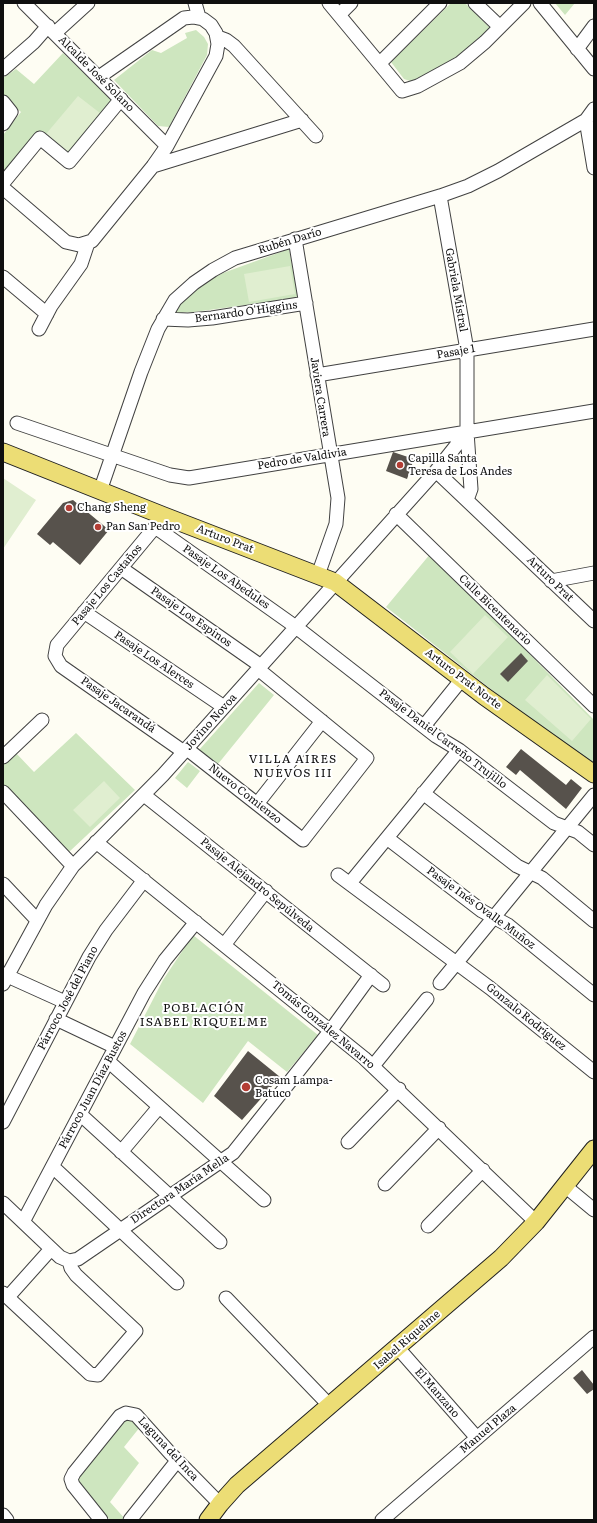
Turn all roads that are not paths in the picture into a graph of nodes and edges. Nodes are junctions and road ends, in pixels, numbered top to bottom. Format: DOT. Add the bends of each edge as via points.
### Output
graph roads {
  1 [pos="24,3"];
  2 [pos="88,3"];
  3 [pos="195,3"];
  4 [pos="329,3"];
  5 [pos="351,3"];
  6 [pos="440,3"];
  7 [pos="475,3"];
  8 [pos="524,3"];
  9 [pos="540,3"];
  10 [pos="339,15"];
  11 [pos="198,17"];
  12 [pos="594,26"];
  13 [pos="500,28"];
  14 [pos="52,30"];
  15 [pos="218,38"];
  16 [pos="577,48"];
  17 [pos="380,63"];
  18 [pos="3,69"];
  19 [pos="594,69"];
  20 [pos="99,77"];
  21 [pos="121,99"];
  22 [pos="3,102"];
  23 [pos="594,109"];
  24 [pos="302,120"];
  25 [pos="586,120"];
  26 [pos="3,124"];
  27 [pos="316,136"];
  28 [pos="167,146"];
  29 [pos="593,161"];
  30 [pos="153,166"];
  31 [pos="3,182"];
  32 [pos="3,188"];
  33 [pos="440,196"];
  34 [pos="296,239"];
  35 [pos="88,243"];
  36 [pos="3,277"];
  37 [pos="306,303"];
  38 [pos="47,314"];
  39 [pos="163,318"];
  40 [pos="39,329"];
  41 [pos="594,329"];
  42 [pos="467,350"];
  43 [pos="317,375"];
  44 [pos="594,411"];
  45 [pos="17,423"];
  46 [pos="467,432"];
  47 [pos="3,452"];
  48 [pos="331,455"];
  49 [pos="112,456"];
  50 [pos="436,471"];
  51 [pos="100,490"];
  52 [pos="467,500"];
  53 [pos="396,514"];
  54 [pos="160,522"];
  55 [pos="121,568"];
  56 [pos="594,573"];
  57 [pos="318,575"];
  58 [pos="551,580"];
  59 [pos="335,582"];
  60 [pos="84,612"];
  61 [pos="594,621"];
  62 [pos="296,627"];
  63 [pos="55,656"];
  64 [pos="260,667"];
  65 [pos="462,679"];
  66 [pos="594,706"];
  67 [pos="224,708"];
  68 [pos="42,720"];
  69 [pos="322,721"];
  70 [pos="424,726"];
  71 [pos="459,750"];
  72 [pos="185,751"];
  73 [pos="3,756"];
  74 [pos="594,774"];
  75 [pos="3,792"];
  76 [pos="423,793"];
  77 [pos="144,795"];
  78 [pos="594,795"];
  79 [pos="257,804"];
  80 [pos="567,828"];
  81 [pos="387,838"];
  82 [pos="96,842"];
  83 [pos="594,845"];
  84 [pos="73,866"];
  85 [pos="530,873"];
  86 [pos="338,875"];
  87 [pos="144,880"];
  88 [pos="350,883"];
  89 [pos="3,884"];
  90 [pos="266,891"];
  91 [pos="494,918"];
  92 [pos="37,920"];
  93 [pos="594,921"];
  94 [pos="196,922"];
  95 [pos="224,944"];
  96 [pos="456,963"];
  97 [pos="371,975"];
  98 [pos="4,978"];
  99 [pos="440,983"];
  100 [pos="383,985"];
  101 [pos="594,995"];
  102 [pos="427,999"];
  103 [pos="65,1002"];
  104 [pos="56,1019"];
  105 [pos="331,1030"];
  106 [pos="115,1047"];
  107 [pos="108,1061"];
  108 [pos="373,1066"];
  109 [pos="594,1072"];
  110 [pos="399,1090"];
  111 [pos="159,1107"];
  112 [pos="80,1114"];
  113 [pos="3,1122"];
  114 [pos="439,1128"];
  115 [pos="348,1142"];
  116 [pos="594,1149"];
  117 [pos="121,1152"];
  118 [pos="222,1162"];
  119 [pos="52,1167"];
  120 [pos="483,1170"];
  121 [pos="385,1184"];
  122 [pos="565,1186"];
  123 [pos="171,1197"];
  124 [pos="264,1200"];
  125 [pos="3,1203"];
  126 [pos="594,1210"];
  127 [pos="23,1222"];
  128 [pos="536,1222"];
  129 [pos="428,1226"];
  130 [pos="121,1230"];
  131 [pos="220,1242"];
  132 [pos="51,1248"];
  133 [pos="69,1261"];
  134 [pos="177,1283"];
  135 [pos="5,1295"];
  136 [pos="226,1298"];
  137 [pos="594,1337"];
  138 [pos="398,1348"];
  139 [pos="330,1406"];
  140 [pos="477,1438"];
  141 [pos="177,1461"];
  142 [pos="220,1504"];
  143 [pos="3,1515"];
  144 [pos="7,1520"];
  145 [pos="101,1520"];
  146 [pos="130,1520"];
  147 [pos="208,1520"];
  148 [pos="382,1520"];
  1 -- 14 [label="street, Alcalde José Solano"];
  2 -- 14 [label="street"];
  3 -- 11 [label="street"];
  4 -- 10 [label="street"];
  5 -- 10 [label="street"];
  6 -- 17 [label="street"];
  7 -- 13 [label="street"];
  8 -- 13 [label="street"];
  9 -- 16 [label="street"];
  10 -- 17 [label="street"];
  11 -- 15 [label="street" via="211,25"];
  11 -- 20 [label="street" via="180,19"];
  12 -- 16 [label="street"];
  13 -- 17 [label="street" via="460,63 418,86 402,91"];
  14 -- 18 [label="street"];
  14 -- 20 [label="street, Alcalde José Solano"];
  15 -- 24 [label="street" via="234,46"];
  15 -- 28 [label="street" via="218,50 214,61"];
  16 -- 19 [label="street"];
  20 -- 21 [label="street, Alcalde José Solano"];
  21 -- 28 [label="street, Alcalde José Solano"];
  21 -- 31 [label="street" via="69,162 40,138"];
  22 -- 26 [label="street" via="11,112"];
  23 -- 25 [label="street, Rubén Darío"];
  24 -- 27 [label="street"];
  24 -- 30 [label="street"];
  25 -- 29 [label="street"];
  25 -- 33 [label="street, Rubén Darío" via="483,179"];
  28 -- 30 [label="street"];
  30 -- 35 [label="street" via="98,235"];
  32 -- 35 [label="street" via="63,240 75,245"];
  33 -- 34 [label="street, Rubén Darío"];
  33 -- 42 [label="street, Gabriela Mistral"];
  34 -- 37 [label="street, Javiera Carrera"];
  34 -- 39 [label="street, Rubén Darío" via="235,258 213,270 184,291"];
  35 -- 38 [label="street" via="81,264"];
  36 -- 38 [label="street"];
  37 -- 39 [label="street, Bernardo O'Higgins" via="212,318"];
  37 -- 43 [label="street, Javiera Carrera"];
  38 -- 40 [label="street"];
  39 -- 49 [label="street, Rubén Darío"];
  41 -- 42 [label="street, Pasaje 1"];
  42 -- 43 [label="street, Pasaje 1"];
  42 -- 46 [label="street, Gabriela Mistral"];
  43 -- 48 [label="street, Javiera Carrera"];
  44 -- 46 [label="street, Pedro de Valdivia"];
  45 -- 49 [label="street, Pedro de Valdivia"];
  46 -- 48 [label="street, Pedro de Valdivia"];
  46 -- 50 [label="street"];
  46 -- 52 [label="street, Gabriela Mistral" via="471,489"];
  47 -- 51 [label="main road, Arturo Prat"];
  48 -- 49 [label="street, Pedro de Valdivia" via="189,478 170,475"];
  48 -- 57 [label="street, Javiera Carrera" via="338,498 338,516"];
  49 -- 51 [label="street, Rubén Darío"];
  50 -- 52 [label="street, Arturo Prat"];
  50 -- 53 [label="street, Jovino Novoa"];
  51 -- 54 [label="main road, Arturo Prat"];
  52 -- 58 [label="street, Arturo Prat"];
  53 -- 59 [label="street, Jovino Novoa"];
  53 -- 66 [label="street, Calle Bicentenario"];
  54 -- 55 [label="street, Pasaje Los Castaños"];
  54 -- 57 [label="main road, Arturo Prat"];
  54 -- 62 [label="street, Pasaje Los Abedules"];
  55 -- 60 [label="street, Pasaje Los Castaños"];
  55 -- 64 [label="street, Pasaje Los Espinos"];
  56 -- 58 [label="street"];
  57 -- 59 [label="main road, Arturo Prat"];
  58 -- 61 [label="street, Arturo Prat"];
  59 -- 62 [label="street, Jovino Novoa"];
  59 -- 65 [label="main road, Arturo Prat Norte"];
  60 -- 63 [label="street, Pasaje Los Castaños" via="58,645"];
  60 -- 67 [label="street, Pasaje Los Alerces"];
  62 -- 64 [label="street, Jovino Novoa"];
  62 -- 70 [label="street, Pasaje Daniel Carreño Trujillo"];
  63 -- 72 [label="street, Pasaje Jacarandá" via="61,666"];
  64 -- 67 [label="street, Jovino Novoa"];
  64 -- 69 [label="street"];
  65 -- 70 [label="street"];
  65 -- 74 [label="main road, Arturo Prat Norte"];
  67 -- 72 [label="street, Jovino Novoa"];
  68 -- 73 [label="street"];
  69 -- 79 [label="street"];
  69 -- 79 [label="street, Nuevo Comienzo" via="367,758 303,840"];
  70 -- 71 [label="street, Pasaje Daniel Carreño Trujillo"];
  71 -- 76 [label="street"];
  71 -- 80 [label="street, Pasaje Daniel Carreño Trujillo" via="554,823"];
  72 -- 77 [label="street, Jovino Novoa"];
  72 -- 79 [label="street, Nuevo Comienzo"];
  75 -- 84 [label="street"];
  76 -- 81 [label="street"];
  76 -- 85 [label="street" via="517,866"];
  77 -- 82 [label="street, Jovino Novoa"];
  77 -- 90 [label="street, Pasaje Alejandro Sepúlveda"];
  78 -- 80 [label="street"];
  80 -- 83 [label="street, Pasaje Daniel Carreño Trujillo" via="578,832"];
  80 -- 85 [label="street"];
  81 -- 88 [label="street"];
  81 -- 91 [label="street, Pasaje Inés Ovalle Muñoz"];
  82 -- 84 [label="street, Jovino Novoa"];
  82 -- 87 [label="street, Tomás González Navarro"];
  84 -- 92 [label="street, Jovino Novoa"];
  85 -- 91 [label="street"];
  85 -- 93 [label="street" via="542,878"];
  86 -- 88 [label="street, Gonzalo Rodríguez"];
  87 -- 94 [label="street, Tomás González Navarro"];
  87 -- 103 [label="street, Párroco José del Piano" via="96,945"];
  88 -- 96 [label="street, Gonzalo Rodríguez"];
  89 -- 92 [label="street"];
  90 -- 95 [label="street"];
  90 -- 97 [label="street, Pasaje Alejandro Sepúlveda"];
  91 -- 96 [label="street"];
  91 -- 101 [label="street, Pasaje Inés Ovalle Muñoz" via="508,925"];
  92 -- 98 [label="street, Jovino Novoa"];
  94 -- 95 [label="street, Tomás González Navarro"];
  94 -- 106 [label="street, Párroco Juan Díaz Bustos" via="150,981"];
  95 -- 105 [label="street, Tomás González Navarro"];
  96 -- 99 [label="street"];
  96 -- 109 [label="street, Gonzalo Rodríguez"];
  97 -- 100 [label="street, Pasaje Alejandro Sepúlveda"];
  97 -- 105 [label="street"];
  98 -- 103 [label="street"];
  102 -- 108 [label="street"];
  103 -- 104 [label="street, Párroco José del Piano"];
  104 -- 106 [label="street"];
  104 -- 113 [label="street, Párroco José del Piano"];
  105 -- 108 [label="street, Tomás González Navarro"];
  105 -- 118 [label="street, Directora María Mella" via="241,1144"];
  106 -- 107 [label="street, Párroco Juan Díaz Bustos"];
  107 -- 111 [label="street"];
  107 -- 112 [label="street, Párroco Juan Díaz Bustos"];
  108 -- 110 [label="street, Tomás González Navarro"];
  110 -- 114 [label="street, Tomás González Navarro"];
  110 -- 115 [label="street"];
  111 -- 117 [label="street"];
  111 -- 118 [label="street"];
  112 -- 117 [label="street"];
  112 -- 119 [label="street, Párroco Juan Díaz Bustos"];
  114 -- 120 [label="street, Tomás González Navarro"];
  114 -- 121 [label="street"];
  116 -- 122 [label="main road, Isabel Riquelme"];
  117 -- 123 [label="street"];
  118 -- 123 [label="street, Directora María Mella"];
  118 -- 124 [label="street"];
  119 -- 127 [label="street, Párroco Juan Díaz Bustos"];
  119 -- 130 [label="street"];
  120 -- 128 [label="street, Tomás González Navarro"];
  120 -- 129 [label="street"];
  122 -- 126 [label="street"];
  122 -- 128 [label="main road, Isabel Riquelme"];
  123 -- 130 [label="street, Directora María Mella"];
  123 -- 131 [label="street"];
  125 -- 127 [label="street"];
  127 -- 132 [label="street"];
  128 -- 138 [label="main road, Isabel Riquelme" via="480,1277"];
  130 -- 133 [label="street, Directora María Mella" via="78,1259"];
  130 -- 134 [label="street"];
  132 -- 133 [label="street" via="60,1257"];
  132 -- 135 [label="street"];
  133 -- 135 [label="street" via="76,1275 136,1332 98,1375 90,1374"];
  136 -- 139 [label="street"];
  137 -- 140 [label="street, Manuel Plaza"];
  138 -- 139 [label="main road, Isabel Riquelme"];
  138 -- 140 [label="street, El Manzano"];
  139 -- 142 [label="main road, Isabel Riquelme" via="237,1485"];
  140 -- 148 [label="street, Manuel Plaza"];
  141 -- 142 [label="street, Laguna del Inca"];
  141 -- 145 [label="street, Laguna del Inca" via="136,1415 130,1412 123,1414 71,1479"];
  141 -- 146 [label="street"];
  142 -- 147 [label="main road, Isabel Riquelme"];
  143 -- 144 [label="street"];
}
